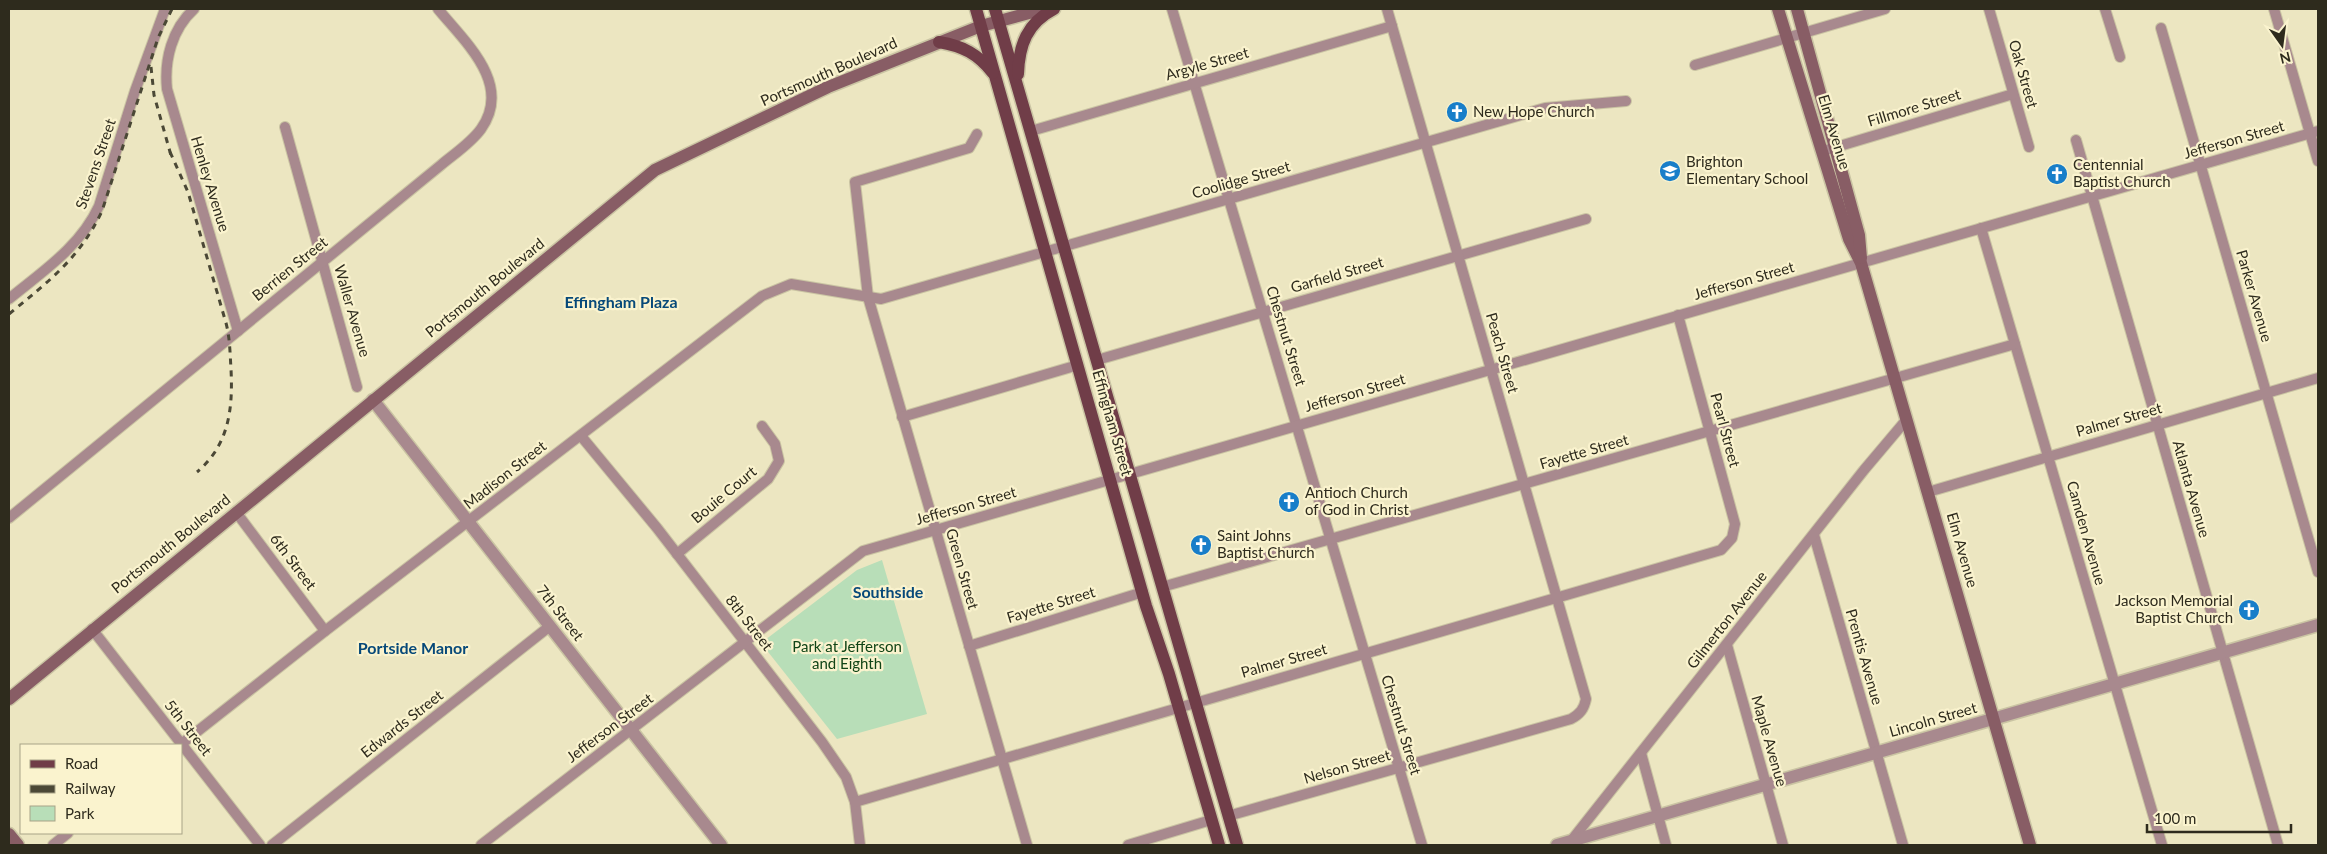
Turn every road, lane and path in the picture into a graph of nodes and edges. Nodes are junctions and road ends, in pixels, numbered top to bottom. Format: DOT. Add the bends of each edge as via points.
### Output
graph roads {
  1 [pos="165,9"];
  2 [pos="194,9"];
  3 [pos="438,9"];
  4 [pos="976,9"];
  5 [pos="1044,9"];
  6 [pos="1054,9"];
  7 [pos="1172,9"];
  8 [pos="1387,9"];
  9 [pos="1778,9"];
  10 [pos="1797,9"];
  11 [pos="1886,9"];
  12 [pos="1988,9"];
  13 [pos="2105,9"];
  14 [pos="2274,9"];
  15 [pos="997,15"];
  16 [pos="981,26"];
  17 [pos="1392,26"];
  18 [pos="2162,28"];
  19 [pos="1804,32"];
  20 [pos="1786,37"];
  21 [pos="939,42"];
  22 [pos="2120,57"];
  23 [pos="1695,65"];
  24 [pos="997,78"];
  25 [pos="1195,83"];
  26 [pos="1017,87"];
  27 [pos="2013,94"];
  28 [pos="1626,101"];
  29 [pos="285,127"];
  30 [pos="1031,131"];
  31 [pos="2314,132"];
  32 [pos="978,134"];
  33 [pos="2076,140"];
  34 [pos="1426,142"];
  35 [pos="2029,147"];
  36 [pos="1829,149"];
  37 [pos="2318,161"];
  38 [pos="2200,166"];
  39 [pos="2091,197"];
  40 [pos="1229,199"];
  41 [pos="1586,219"];
  42 [pos="1981,228"];
  43 [pos="1065,246"];
  44 [pos="1046,252"];
  45 [pos="1458,255"];
  46 [pos="323,261"];
  47 [pos="1861,263"];
  48 [pos="868,297"];
  49 [pos="9,300"];
  50 [pos="1263,313"];
  51 [pos="1678,315"];
  52 [pos="238,331"];
  53 [pos="2015,344"];
  54 [pos="1097,360"];
  55 [pos="1078,365"];
  56 [pos="1491,369"];
  57 [pos="1895,377"];
  58 [pos="2318,378"];
  59 [pos="357,387"];
  60 [pos="2266,393"];
  61 [pos="373,400"];
  62 [pos="902,416"];
  63 [pos="1907,419"];
  64 [pos="2157,424"];
  65 [pos="762,426"];
  66 [pos="1297,426"];
  67 [pos="1710,431"];
  68 [pos="581,436"];
  69 [pos="2048,456"];
  70 [pos="1129,474"];
  71 [pos="1111,479"];
  72 [pos="1524,484"];
  73 [pos="1928,492"];
  74 [pos="236,512"];
  75 [pos="9,518"];
  76 [pos="469,522"];
  77 [pos="936,531"];
  78 [pos="1814,535"];
  79 [pos="1331,540"];
  80 [pos="1721,550"];
  81 [pos="677,554"];
  82 [pos="2318,572"];
  83 [pos="1162,587"];
  84 [pos="1143,592"];
  85 [pos="1557,598"];
  86 [pos="550,626"];
  87 [pos="2318,626"];
  88 [pos="92,629"];
  89 [pos="325,631"];
  90 [pos="746,643"];
  91 [pos="1726,645"];
  92 [pos="969,646"];
  93 [pos="2223,653"];
  94 [pos="1365,654"];
  95 [pos="2114,686"];
  96 [pos="9,699"];
  97 [pos="1195,703"];
  98 [pos="1585,706"];
  99 [pos="1179,707"];
  100 [pos="1994,720"];
  101 [pos="632,731"];
  102 [pos="180,744"];
  103 [pos="182,744"];
  104 [pos="182,746"];
  105 [pos="1641,752"];
  106 [pos="1877,753"];
  107 [pos="1002,758"];
  108 [pos="1399,768"];
  109 [pos="1767,785"];
  110 [pos="855,802"];
  111 [pos="1228,816"];
  112 [pos="1658,816"];
  113 [pos="1211,820"];
  114 [pos="9,834"];
  115 [pos="67,834"];
  116 [pos="1571,841"];
  117 [pos="18,845"];
  118 [pos="53,845"];
  119 [pos="260,845"];
  120 [pos="272,845"];
  121 [pos="481,845"];
  122 [pos="722,845"];
  123 [pos="860,845"];
  124 [pos="1027,845"];
  125 [pos="1128,845"];
  126 [pos="1219,845"];
  127 [pos="1237,845"];
  128 [pos="1422,845"];
  129 [pos="1557,845"];
  130 [pos="1666,845"];
  131 [pos="1783,845"];
  132 [pos="1903,845"];
  133 [pos="2030,845"];
  134 [pos="2162,845"];
  135 [pos="2278,845"];
  1 -- 49 [label="street, Stevens Street" via="91,223 72,248"];
  2 -- 52 [label="street, Henley Avenue" via="183,21 172,44 167,94"];
  3 -- 46 [label="street, Berrien Street" via="487,72 492,95 486,121 467,143"];
  4 -- 16 [label="main road, Effingham Street"];
  5 -- 15 [label="main road, Portsmouth Boulevard"];
  6 -- 26 [label="main road" via="1040,18 1024,37 1018,58"];
  7 -- 25 [label="street, Chestnut Street"];
  8 -- 17 [label="street, Peach Street"];
  9 -- 20 [label="main road, Elm Avenue"];
  10 -- 19 [label="main road, Elm Avenue"];
  11 -- 19 [label="street"];
  12 -- 27 [label="street, Oak Street"];
  13 -- 22 [label="street"];
  14 -- 31 [label="street"];
  15 -- 16 [label="main road, Portsmouth Boulevard"];
  15 -- 26 [label="main road, Effingham Street"];
  16 -- 21 [label="main road, Portsmouth Boulevard"];
  16 -- 24 [label="main road, Effingham Street"];
  17 -- 25 [label="street, Argyle Street"];
  17 -- 34 [label="street, Peach Street"];
  18 -- 38 [label="street, Parker Avenue"];
  19 -- 20 [label="street"];
  19 -- 36 [label="main road, Elm Avenue"];
  20 -- 23 [label="street"];
  20 -- 36 [label="main road, Elm Avenue"];
  21 -- 24 [label="main road" via="969,50 982,59"];
  21 -- 61 [label="main road, Portsmouth Boulevard" via="828,87 655,170"];
  24 -- 44 [label="main road, Effingham Street"];
  25 -- 30 [label="street, Argyle Street"];
  25 -- 40 [label="street, Chestnut Street"];
  26 -- 30 [label="main road, Effingham Street"];
  27 -- 35 [label="street, Oak Street"];
  27 -- 36 [label="street, Fillmore Street"];
  28 -- 34 [label="street, Coolidge Street" via="1554,106"];
  29 -- 46 [label="street, Waller Avenue"];
  30 -- 43 [label="main road, Effingham Street"];
  31 -- 37 [label="street"];
  31 -- 38 [label="street, Jefferson Street"];
  32 -- 48 [label="street, Green Street" via="969,148 855,182"];
  33 -- 39 [label="street, Atlanta Avenue"];
  34 -- 40 [label="street, Coolidge Street"];
  34 -- 45 [label="street, Peach Street"];
  36 -- 47 [label="main road, Elm Avenue" via="1859,234"];
  38 -- 39 [label="street, Jefferson Street"];
  38 -- 60 [label="street, Parker Avenue"];
  39 -- 42 [label="street, Jefferson Street"];
  39 -- 64 [label="street, Atlanta Avenue"];
  40 -- 43 [label="street, Coolidge Street"];
  40 -- 50 [label="street, Chestnut Street"];
  41 -- 45 [label="street, Garfield Street"];
  42 -- 47 [label="street, Jefferson Street"];
  42 -- 53 [label="street, Camden Avenue"];
  43 -- 44 [label="street, Coolidge Street"];
  43 -- 54 [label="main road, Effingham Street"];
  44 -- 48 [label="street, Coolidge Street" via="881,299"];
  44 -- 55 [label="main road, Effingham Street"];
  45 -- 50 [label="street, Garfield Street"];
  45 -- 56 [label="street, Peach Street"];
  46 -- 52 [label="street, Berrien Street"];
  46 -- 59 [label="street, Waller Avenue"];
  47 -- 51 [label="street, Jefferson Street"];
  47 -- 57 [label="main road, Elm Avenue"];
  48 -- 62 [label="street, Green Street"];
  48 -- 68 [label="street, Madison Street" via="791,284 762,296"];
  50 -- 54 [label="street, Garfield Street"];
  50 -- 66 [label="street, Chestnut Street"];
  51 -- 56 [label="street, Jefferson Street"];
  51 -- 67 [label="street, Pearl Street"];
  52 -- 75 [label="street, Berrien Street"];
  53 -- 57 [label="street, Fayette Street"];
  53 -- 69 [label="street, Camden Avenue"];
  54 -- 70 [label="main road, Effingham Street"];
  55 -- 62 [label="street"];
  55 -- 71 [label="main road, Effingham Street"];
  56 -- 66 [label="street, Jefferson Street"];
  56 -- 72 [label="street, Peach Street"];
  57 -- 63 [label="main road, Elm Avenue"];
  57 -- 67 [label="street, Fayette Street"];
  58 -- 60 [label="street, Palmer Street"];
  60 -- 64 [label="street, Palmer Street"];
  60 -- 82 [label="street, Parker Avenue"];
  61 -- 74 [label="main road, Portsmouth Boulevard"];
  61 -- 76 [label="street, 7th Street"];
  62 -- 77 [label="street, Green Street"];
  63 -- 73 [label="main road, Elm Avenue"];
  63 -- 78 [label="street, Gilmerton Avenue"];
  64 -- 69 [label="street, Palmer Street"];
  64 -- 93 [label="street, Atlanta Avenue"];
  65 -- 81 [label="street, Bouie Court" via="775,444 779,461 768,479"];
  66 -- 70 [label="street, Jefferson Street"];
  66 -- 79 [label="street, Chestnut Street"];
  67 -- 72 [label="street, Fayette Street"];
  67 -- 80 [label="street, Pearl Street" via="1735,524 1732,538"];
  68 -- 76 [label="street, Madison Street"];
  68 -- 81 [label="street, 8th Street"];
  69 -- 73 [label="street, Palmer Street"];
  69 -- 95 [label="street, Camden Avenue"];
  70 -- 71 [label="street, Jefferson Street"];
  70 -- 83 [label="main road, Effingham Street"];
  71 -- 77 [label="street, Jefferson Street"];
  71 -- 84 [label="main road, Effingham Street"];
  72 -- 79 [label="street, Fayette Street"];
  72 -- 85 [label="street, Peach Street"];
  73 -- 100 [label="main road, Elm Avenue"];
  74 -- 88 [label="main road, Portsmouth Boulevard"];
  74 -- 89 [label="street, 6th Street"];
  76 -- 86 [label="street, 7th Street"];
  76 -- 89 [label="street, Madison Street"];
  77 -- 90 [label="street, Jefferson Street" via="864,550"];
  77 -- 92 [label="street, Green Street"];
  78 -- 91 [label="street, Gilmerton Avenue"];
  78 -- 106 [label="street, Prentis Avenue"];
  79 -- 83 [label="street, Fayette Street"];
  79 -- 94 [label="street, Chestnut Street"];
  80 -- 85 [label="street, Palmer Street"];
  81 -- 90 [label="street, 8th Street"];
  83 -- 97 [label="main road, Effingham Street"];
  84 -- 92 [label="street, Fayette Street"];
  84 -- 99 [label="main road, Effingham Street"];
  85 -- 94 [label="street, Palmer Street"];
  85 -- 98 [label="street, Peach Street" via="1586,699"];
  86 -- 101 [label="street, 7th Street"];
  86 -- 120 [label="street, Edwards Street"];
  87 -- 93 [label="street, Lincoln Street"];
  88 -- 96 [label="main road, Portsmouth Boulevard"];
  88 -- 102 [label="street, 5th Street"];
  89 -- 103 [label="street, Madison Street"];
  90 -- 101 [label="street, Jefferson Street"];
  90 -- 110 [label="street, 8th Street" via="846,777"];
  91 -- 105 [label="street, Gilmerton Avenue"];
  91 -- 109 [label="street, Maple Avenue"];
  92 -- 107 [label="street, Green Street"];
  93 -- 95 [label="street, Lincoln Street"];
  93 -- 135 [label="street, Atlanta Avenue"];
  94 -- 97 [label="street, Palmer Street"];
  94 -- 108 [label="street, Chestnut Street"];
  95 -- 100 [label="street, Lincoln Street"];
  95 -- 134 [label="street, Camden Avenue"];
  97 -- 99 [label="street, Palmer Street"];
  97 -- 111 [label="main road, Effingham Street"];
  98 -- 108 [label="street, Nelson Street" via="1572,719"];
  99 -- 107 [label="street, Palmer Street"];
  99 -- 113 [label="main road, Effingham Street"];
  100 -- 106 [label="street, Lincoln Street"];
  100 -- 133 [label="main road, Elm Avenue"];
  101 -- 121 [label="street, Jefferson Street"];
  101 -- 122 [label="street, 7th Street"];
  104 -- 119 [label="street, 5th Street"];
  105 -- 112 [label="street"];
  105 -- 116 [label="street, Gilmerton Avenue"];
  106 -- 109 [label="street, Lincoln Street"];
  106 -- 132 [label="street, Prentis Avenue"];
  107 -- 110 [label="street, Palmer Street"];
  107 -- 124 [label="street, Green Street"];
  108 -- 111 [label="street, Nelson Street"];
  108 -- 128 [label="street, Chestnut Street"];
  109 -- 112 [label="street, Lincoln Street"];
  109 -- 131 [label="street, Maple Avenue"];
  110 -- 123 [label="street, 8th Street"];
  111 -- 127 [label="main road, Effingham Street"];
  112 -- 116 [label="street, Lincoln Street"];
  112 -- 130 [label="street"];
  113 -- 125 [label="street"];
  113 -- 126 [label="main road, Effingham Street"];
  114 -- 117 [label="main road"];
  115 -- 118 [label="street"];
  116 -- 129 [label="street, Lincoln Street"];
}
